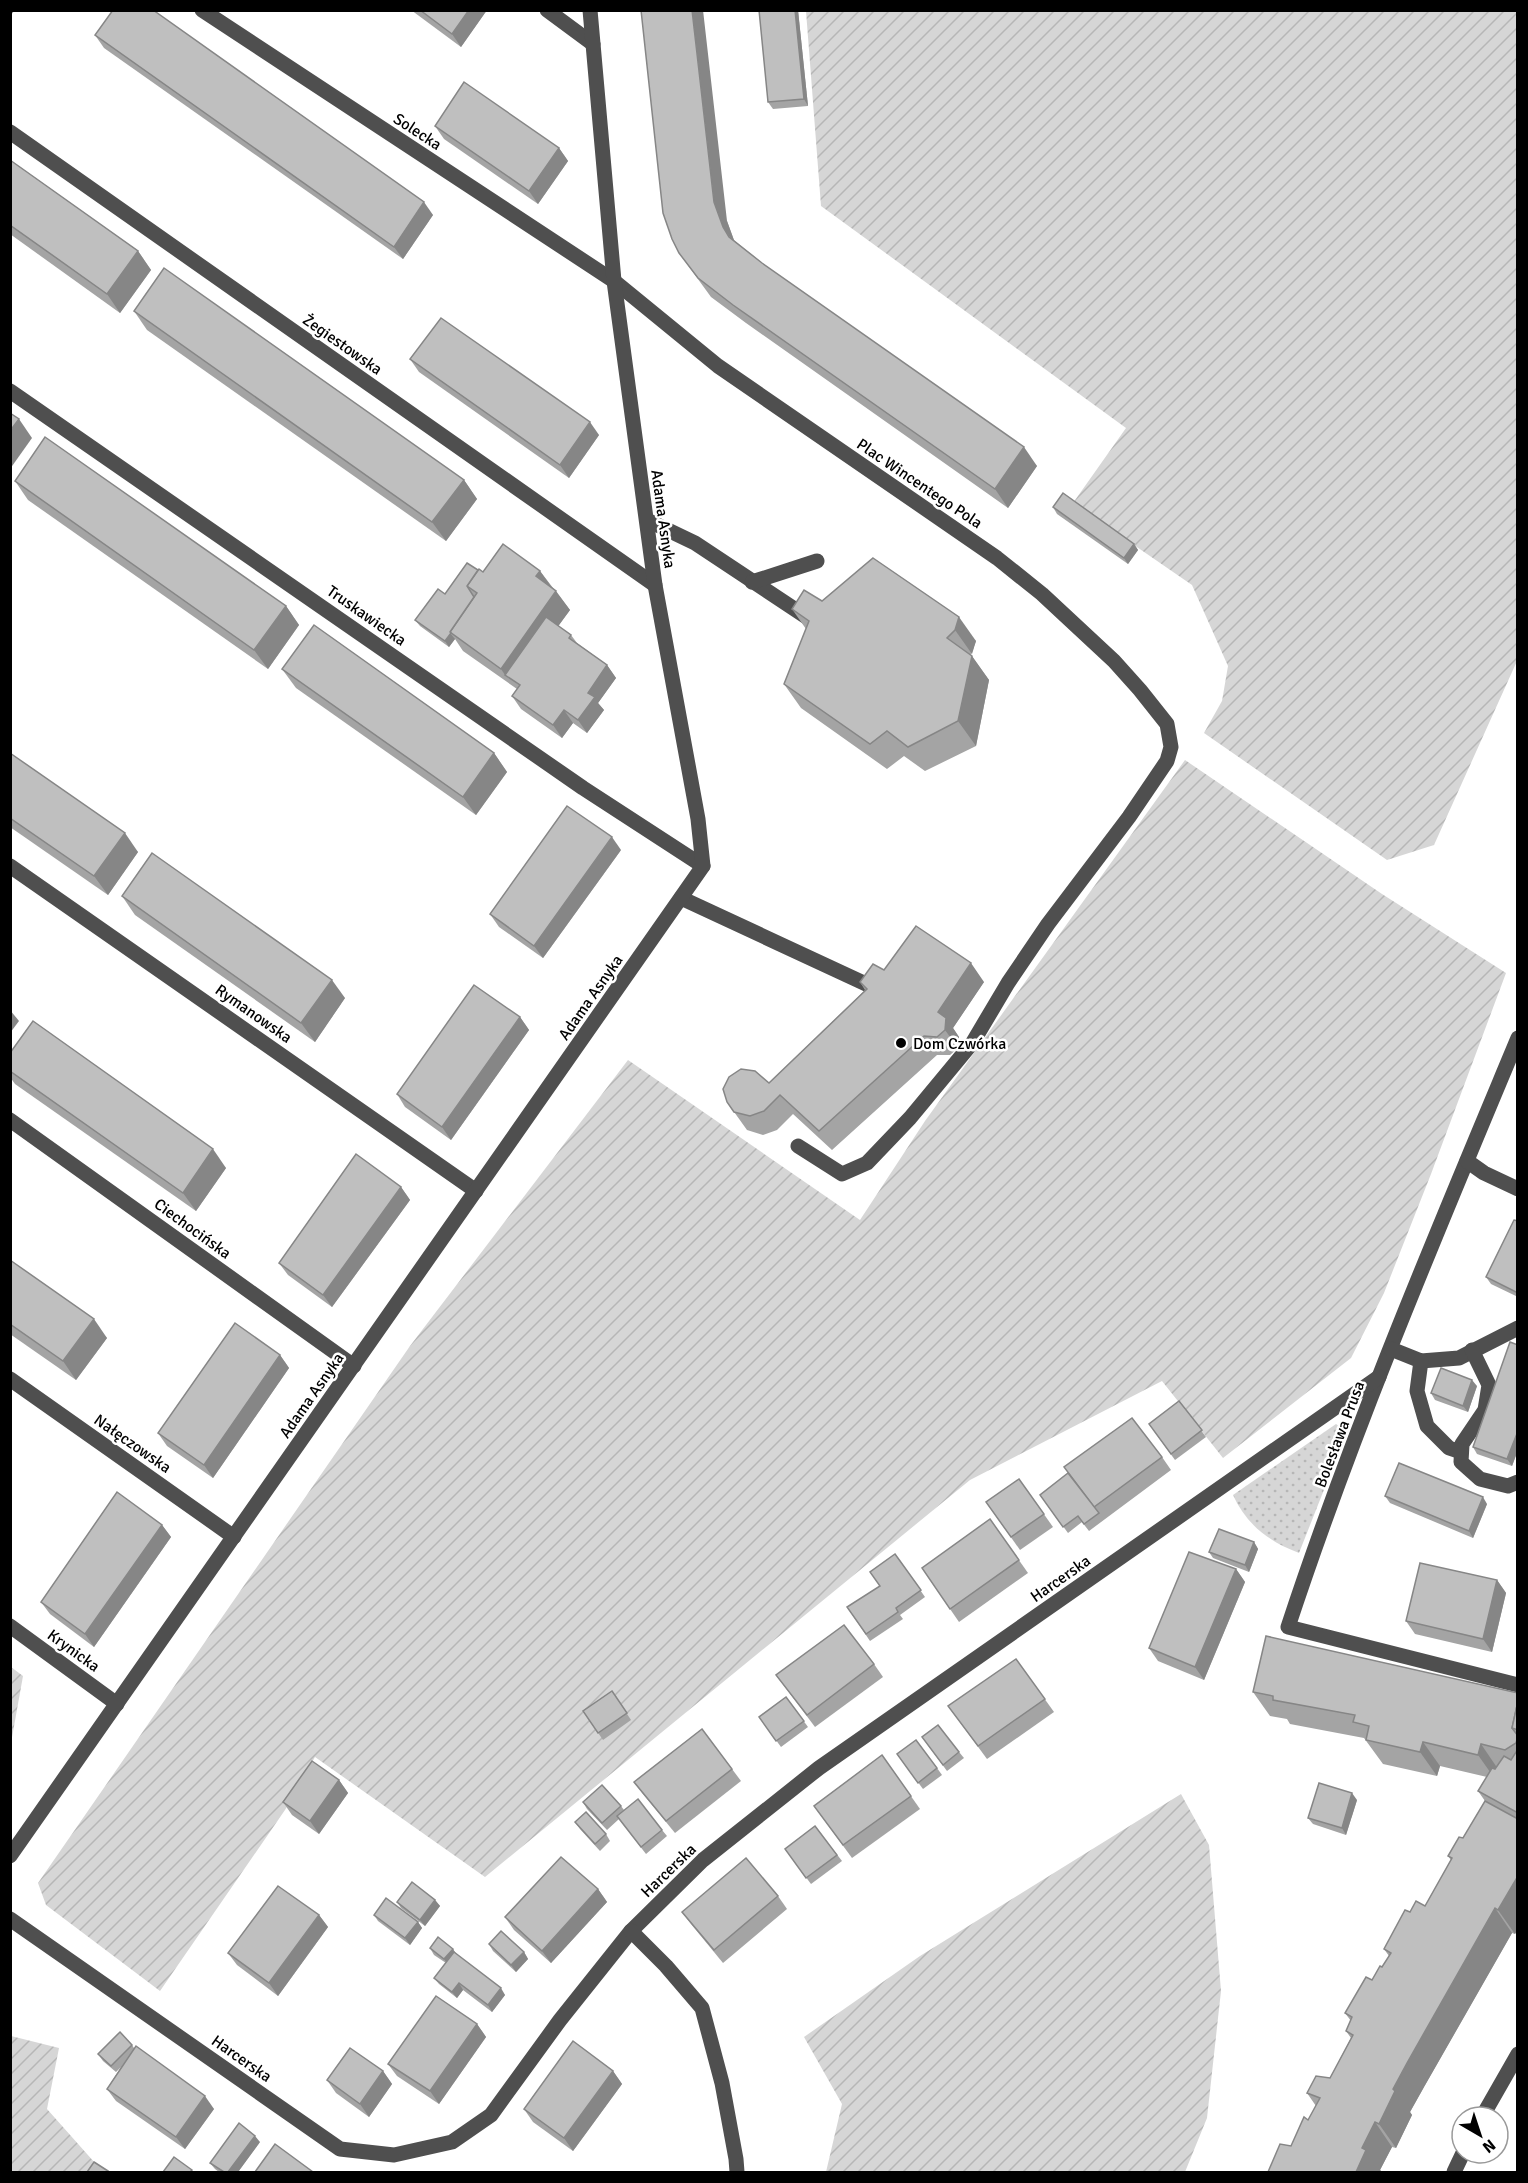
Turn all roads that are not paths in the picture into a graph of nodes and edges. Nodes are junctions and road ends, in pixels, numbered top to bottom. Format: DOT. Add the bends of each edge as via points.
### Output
graph roads {
  1 [pos="202,10"];
  2 [pos="547,10"];
  3 [pos="590,10"];
  4 [pos="593,44"];
  5 [pos="10,132"];
  6 [pos="614,281"];
  7 [pos="10,391"];
  8 [pos="646,520"];
  9 [pos="817,561"];
  10 [pos="753,582"];
  11 [pos="655,585"];
  12 [pos="815,623"];
  13 [pos="10,866"];
  14 [pos="703,866"];
  15 [pos="681,898"];
  16 [pos="866,984"];
  17 [pos="1518,1038"];
  18 [pos="1511,1072"];
  19 [pos="10,1120"];
  20 [pos="798,1146"];
  21 [pos="1467,1161"];
  22 [pos="1518,1189"];
  23 [pos="476,1191"];
  24 [pos="1518,1328"];
  25 [pos="1390,1349"];
  26 [pos="1472,1350"];
  27 [pos="1421,1361"];
  28 [pos="354,1365"];
  29 [pos="1379,1377"];
  30 [pos="10,1379"];
  31 [pos="1461,1452"];
  32 [pos="1518,1482"];
  33 [pos="234,1537"];
  34 [pos="10,1626"];
  35 [pos="1518,1685"];
  36 [pos="117,1704"];
  37 [pos="10,1856"];
  38 [pos="10,1919"];
  39 [pos="631,1931"];
  40 [pos="1518,2054"];
  41 [pos="1489,2105"];
  42 [pos="736,2172"];
  1 -- 6 [label="street, Solecka"];
  2 -- 4 [label="street"];
  3 -- 4 [label="street, Adama Asnyka"];
  4 -- 6 [label="street, Adama Asnyka"];
  5 -- 11 [label="street, Żegiestowska"];
  6 -- 8 [label="street, Adama Asnyka"];
  6 -- 20 [label="street, Plac Wincentego Pola" via="718,366 997,558 1042,594 1114,661 1167,724 1171,747 1167,761 1034,944 973,1042 910,1118 867,1163 842,1174"];
  7 -- 14 [label="street, Truskawiecka" via="583,788"];
  8 -- 10 [label="street" via="695,543"];
  8 -- 11 [label="street, Adama Asnyka"];
  9 -- 10 [label="street"];
  10 -- 12 [label="street"];
  11 -- 14 [label="street, Adama Asnyka"];
  13 -- 23 [label="street, Rymanowska"];
  14 -- 15 [label="street, Adama Asnyka"];
  15 -- 16 [label="street"];
  15 -- 23 [label="street, Adama Asnyka"];
  17 -- 18 [label="street, Bolesława Prusa"];
  18 -- 21 [label="street, Bolesława Prusa"];
  19 -- 28 [label="street, Ciechocińska"];
  21 -- 22 [label="street"];
  21 -- 25 [label="street, Bolesława Prusa"];
  23 -- 28 [label="street, Adama Asnyka"];
  24 -- 26 [label="street"];
  25 -- 27 [label="street"];
  25 -- 29 [label="street, Bolesława Prusa"];
  26 -- 27 [label="street" via="1459,1358"];
  26 -- 31 [label="street" via="1490,1385 1485,1410 1462,1444"];
  27 -- 31 [label="street" via="1417,1391 1427,1426 1449,1448"];
  28 -- 33 [label="street, Adama Asnyka"];
  29 -- 35 [label="street, Bolesława Prusa" via="1288,1627"];
  29 -- 39 [label="street, Harcerska" via="819,1768 703,1860"];
  30 -- 33 [label="street, Nałęczowska"];
  31 -- 32 [label="street" via="1461,1462 1480,1479 1508,1486"];
  33 -- 36 [label="street, Adama Asnyka"];
  34 -- 36 [label="street, Krynicka"];
  36 -- 37 [label="street, Adama Asnyka"];
  38 -- 39 [label="street, Harcerska" via="340,2149 394,2155 452,2142 491,2115"];
  39 -- 42 [label="street" via="702,2008 722,2083"];
  40 -- 41 [label="street"];
}
